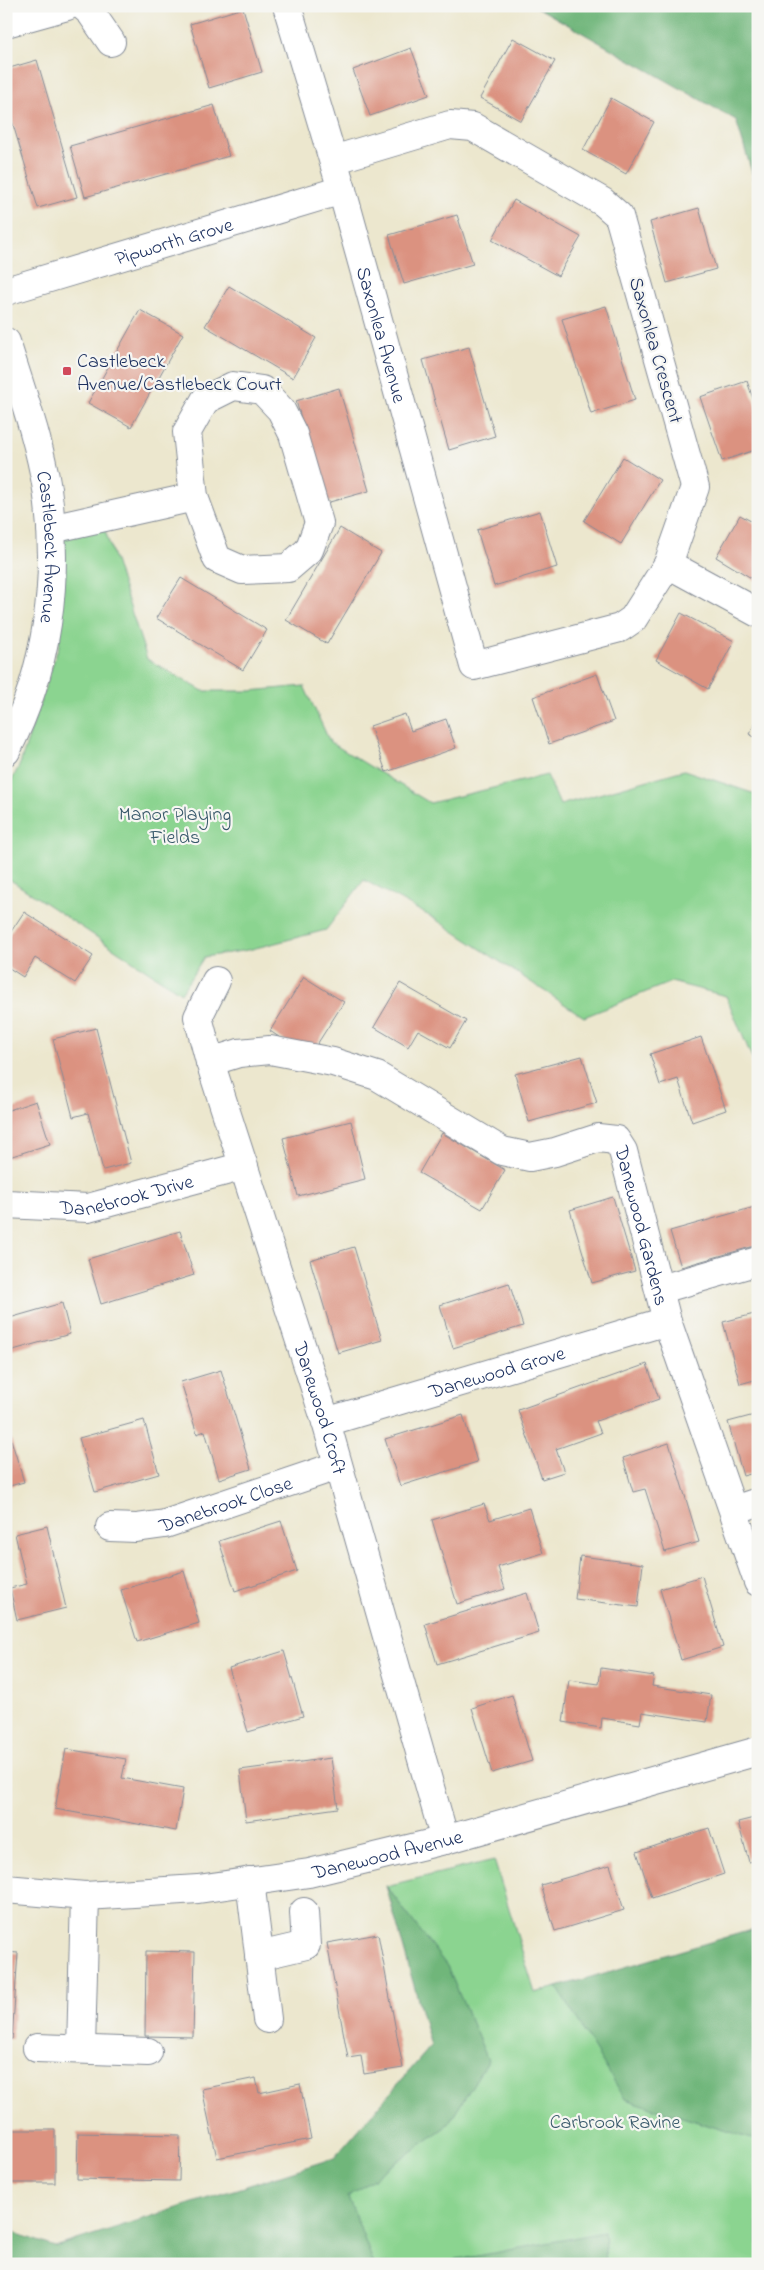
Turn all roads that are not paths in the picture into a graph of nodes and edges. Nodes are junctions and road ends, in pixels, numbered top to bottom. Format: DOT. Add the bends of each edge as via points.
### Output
graph roads {
  1 [pos="67,6"];
  2 [pos="83,6"];
  3 [pos="287,6"];
  4 [pos="6,24"];
  5 [pos="111,42"];
  6 [pos="333,160"];
  7 [pos="342,190"];
  8 [pos="6,290"];
  9 [pos="6,342"];
  10 [pos="194,496"];
  11 [pos="51,529"];
  12 [pos="668,564"];
  13 [pos="758,613"];
  14 [pos="474,666"];
  15 [pos="6,751"];
  16 [pos="216,981"];
  17 [pos="210,1062"];
  18 [pos="244,1166"];
  19 [pos="6,1204"];
  20 [pos="758,1261"];
  21 [pos="661,1289"];
  22 [pos="667,1321"];
  23 [pos="326,1422"];
  24 [pos="337,1466"];
  25 [pos="746,1506"];
  26 [pos="110,1528"];
  27 [pos="758,1582"];
  28 [pos="758,1751"];
  29 [pos="445,1840"];
  30 [pos="250,1882"];
  31 [pos="6,1889"];
  32 [pos="85,1896"];
  33 [pos="304,1912"];
  34 [pos="259,1956"];
  35 [pos="266,2018"];
  36 [pos="37,2048"];
  37 [pos="81,2049"];
  38 [pos="148,2052"];
  1 -- 4 [label="street"];
  2 -- 5 [label="street"];
  3 -- 6 [label="street, Saxonlea Avenue"];
  6 -- 7 [label="street, Saxonlea Avenue"];
  6 -- 12 [label="street, Saxonlea Crescent" via="450,125 474,127 604,202 619,216 695,487 690,509"];
  7 -- 8 [label="street, Pipworth Grove"];
  7 -- 14 [label="street, Saxonlea Avenue"];
  9 -- 11 [label="street, Castlebeck Avenue" via="37,445"];
  10 -- 10 [label="street" via="187,432 205,400 233,386 262,390 282,410 293,434 320,523 309,550 288,568 242,570 217,559"];
  10 -- 11 [label="street"];
  11 -- 15 [label="street, Castlebeck Avenue" via="52,576 40,664 26,707"];
  12 -- 13 [label="street"];
  12 -- 14 [label="street, Saxonlea Crescent" via="633,619 620,628"];
  16 -- 17 [label="street, Danewood Croft" via="198,1017"];
  17 -- 18 [label="street, Danewood Croft"];
  17 -- 21 [label="street, Danewood Gardens" via="239,1053 270,1050 333,1062 377,1076 502,1150 530,1157 598,1138 616,1140 623,1151"];
  18 -- 19 [label="street, Danebrook Drive" via="88,1208"];
  18 -- 23 [label="street, Danewood Croft"];
  20 -- 21 [label="street"];
  21 -- 22 [label="street, Danewood Gardens"];
  22 -- 23 [label="street, Danewood Grove"];
  22 -- 25 [label="street, Danewood Gardens"];
  23 -- 24 [label="street, Danewood Croft"];
  24 -- 26 [label="street, Danebrook Close" via="165,1524"];
  24 -- 29 [label="street, Danewood Croft"];
  25 -- 27 [label="street, Danewood Gardens"];
  28 -- 29 [label="street, Danewood Avenue"];
  29 -- 30 [label="street, Danewood Avenue" via="309,1873"];
  30 -- 32 [label="street, Danewood Avenue" via="198,1889"];
  30 -- 34 [label="street"];
  31 -- 32 [label="street, Danewood Avenue"];
  32 -- 37 [label="street"];
  33 -- 34 [label="street" via="306,1945"];
  34 -- 35 [label="street"];
  36 -- 37 [label="street"];
  37 -- 38 [label="street"];
}
